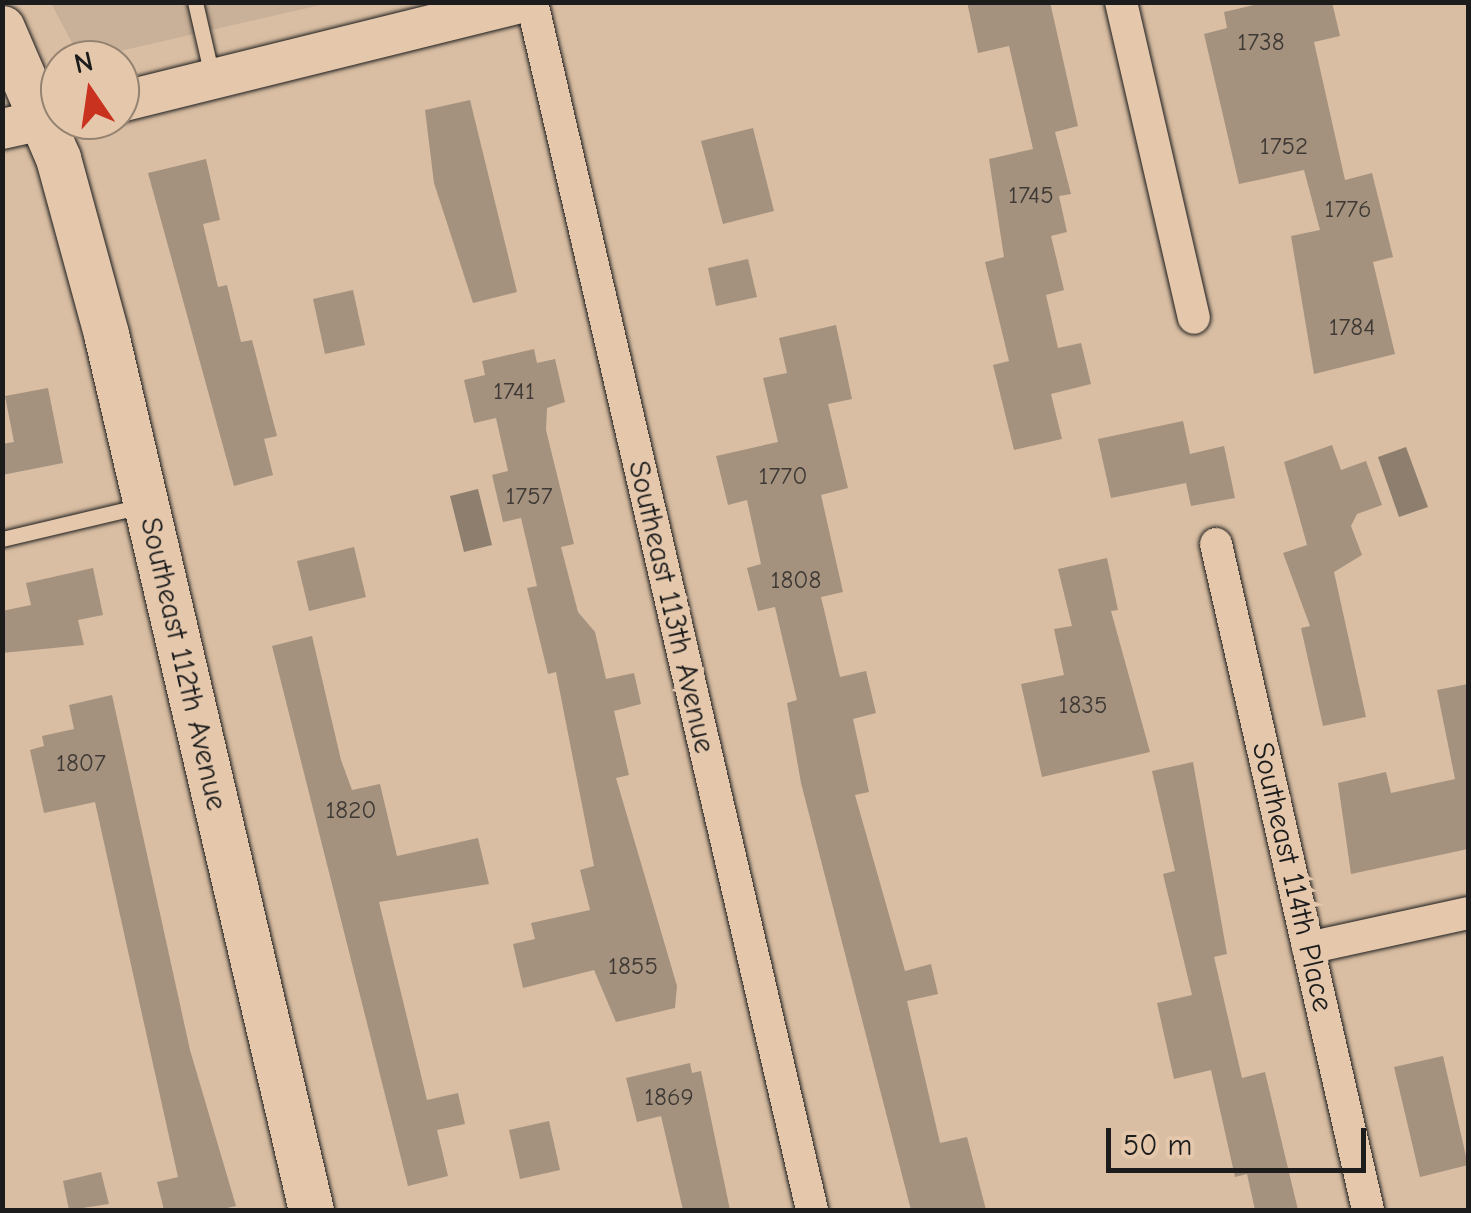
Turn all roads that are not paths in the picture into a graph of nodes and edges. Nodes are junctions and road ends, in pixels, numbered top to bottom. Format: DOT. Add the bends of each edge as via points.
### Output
graph roads {
  1 [pos="194,2"];
  2 [pos="524,2"];
  3 [pos="532,2"];
  4 [pos="1122,2"];
  5 [pos="2,28"];
  6 [pos="213,81"];
  7 [pos="140,97"];
  8 [pos="36,122"];
  9 [pos="1194,318"];
  10 [pos="146,505"];
  11 [pos="2,539"];
  12 [pos="1216,544"];
  13 [pos="1468,912"];
  14 [pos="1308,948"];
  15 [pos="311,1210"];
  16 [pos="812,1210"];
  17 [pos="1368,1210"];
  1 -- 6 [label="lane"];
  2 -- 6 [label="street"];
  3 -- 16 [label="street, Southeast 113th Avenue"];
  4 -- 9 [label="street"];
  5 -- 8 [label="main road, Southeast 112th Avenue"];
  6 -- 7 [label="street"];
  8 -- 10 [label="main road, Southeast 112th Avenue"];
  10 -- 11 [label="lane"];
  10 -- 15 [label="main road, Southeast 112th Avenue"];
  12 -- 14 [label="street, Southeast 114th Place"];
  13 -- 14 [label="street"];
  14 -- 17 [label="street, Southeast 114th Place"];
}
